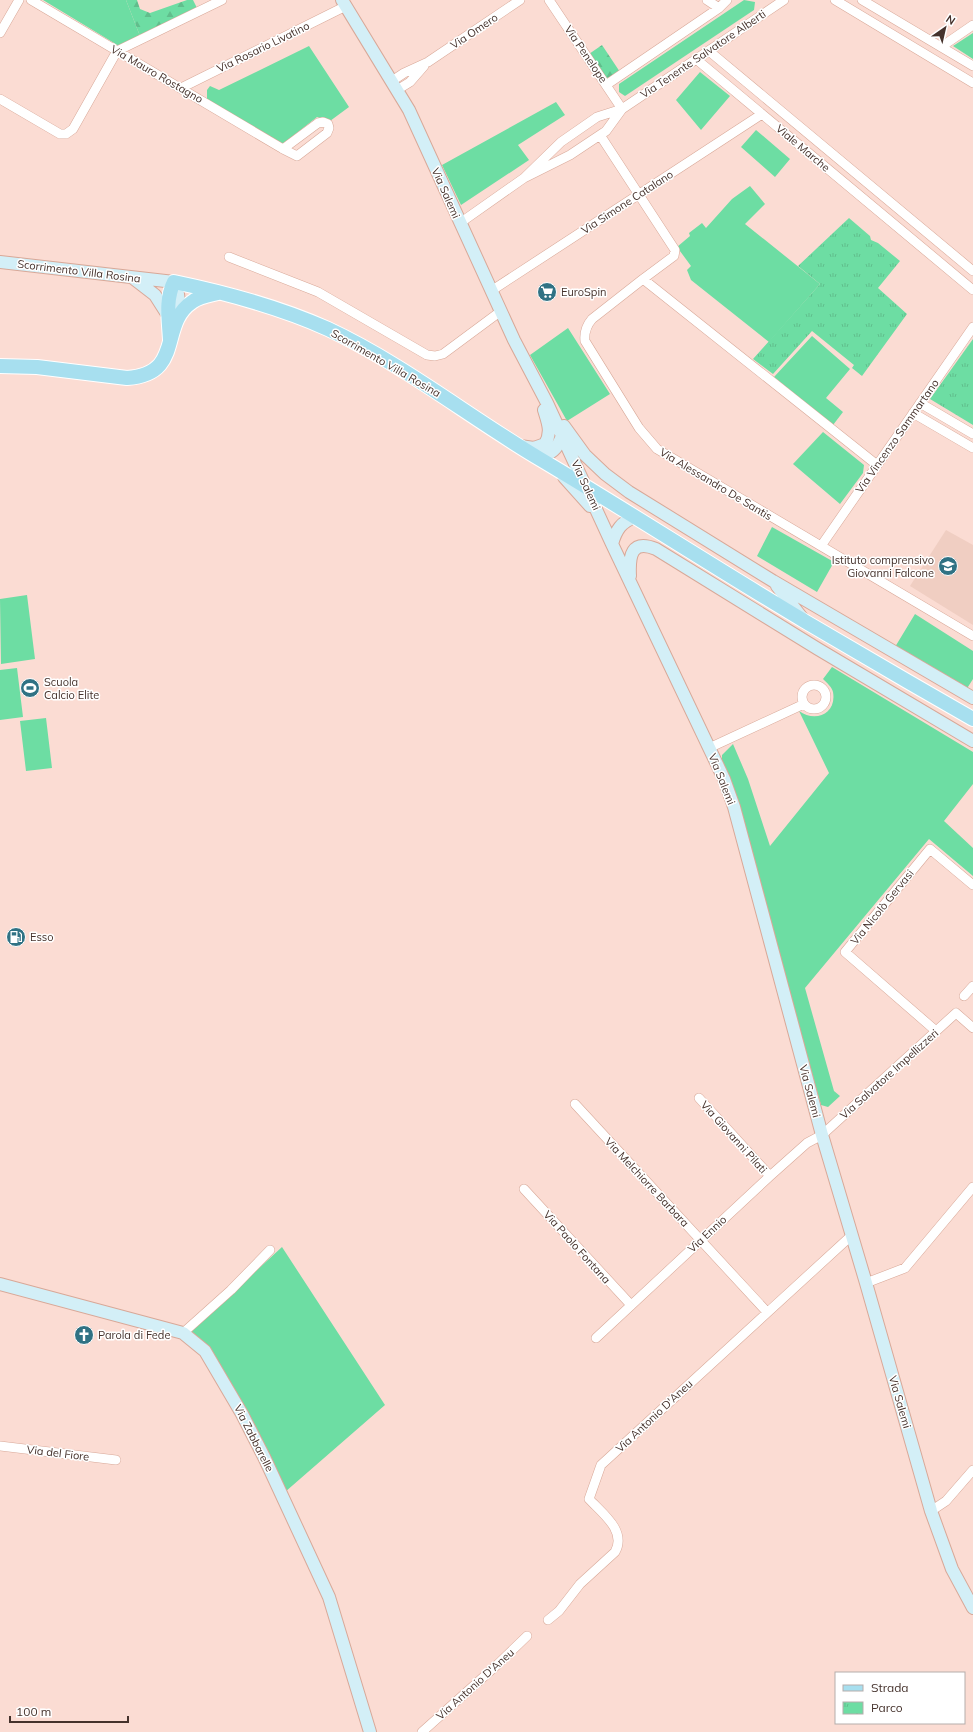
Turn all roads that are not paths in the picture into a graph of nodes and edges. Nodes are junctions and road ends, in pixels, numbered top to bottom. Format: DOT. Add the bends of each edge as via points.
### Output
graph roads {
  1 [pos="20,0"];
  2 [pos="30,0"];
  3 [pos="203,0"];
  4 [pos="222,0"];
  5 [pos="520,0"];
  6 [pos="549,0"];
  7 [pos="707,0"];
  8 [pos="727,0"];
  9 [pos="835,0"];
  10 [pos="862,0"];
  11 [pos="778,1"];
  12 [pos="344,3"];
  13 [pos="719,8"];
  14 [pos="200,11"];
  15 [pos="973,25"];
  16 [pos="0,34"];
  17 [pos="941,47"];
  18 [pos="117,51"];
  19 [pos="709,51"];
  20 [pos="696,59"];
  21 [pos="973,66"];
  22 [pos="973,83"];
  23 [pos="395,86"];
  24 [pos="606,86"];
  25 [pos="181,88"];
  26 [pos="0,99"];
  27 [pos="622,109"];
  28 [pos="762,114"];
  29 [pos="600,135"];
  30 [pos="284,149"];
  31 [pos="830,151"];
  32 [pos="820,162"];
  33 [pos="524,178"];
  34 [pos="638,195"];
  35 [pos="460,223"];
  36 [pos="920,227"];
  37 [pos="930,235"];
  38 [pos="911,238"];
  39 [pos="920,246"];
  40 [pos="229,257"];
  41 [pos="0,262"];
  42 [pos="973,271"];
  43 [pos="973,274"];
  44 [pos="132,277"];
  45 [pos="643,279"];
  46 [pos="174,282"];
  47 [pos="965,283"];
  48 [pos="973,290"];
  49 [pos="491,291"];
  50 [pos="223,292"];
  51 [pos="500,311"];
  52 [pos="173,317"];
  53 [pos="973,327"];
  54 [pos="0,358"];
  55 [pos="0,366"];
  56 [pos="36,367"];
  57 [pos="536,384"];
  58 [pos="547,403"];
  59 [pos="920,403"];
  60 [pos="913,413"];
  61 [pos="973,434"];
  62 [pos="562,436"];
  63 [pos="519,446"];
  64 [pos="973,448"];
  65 [pos="542,460"];
  66 [pos="877,465"];
  67 [pos="587,487"];
  68 [pos="635,517"];
  69 [pos="603,524"];
  70 [pos="612,544"];
  71 [pos="821,546"];
  72 [pos="630,581"];
  73 [pos="773,581"];
  74 [pos="805,622"];
  75 [pos="973,636"];
  76 [pos="973,698"];
  77 [pos="804,704"];
  78 [pos="973,719"];
  79 [pos="973,740"];
  80 [pos="709,748"];
  81 [pos="973,885"];
  82 [pos="973,986"];
  83 [pos="964,996"];
  84 [pos="973,1028"];
  85 [pos="936,1031"];
  86 [pos="699,1098"];
  87 [pos="575,1104"];
  88 [pos="822,1135"];
  89 [pos="770,1176"];
  90 [pos="973,1187"];
  91 [pos="524,1189"];
  92 [pos="852,1235"];
  93 [pos="701,1240"];
  94 [pos="270,1250"];
  95 [pos="866,1283"];
  96 [pos="0,1284"];
  97 [pos="630,1305"];
  98 [pos="767,1312"];
  99 [pos="184,1333"];
  100 [pos="596,1338"];
  101 [pos="0,1446"];
  102 [pos="116,1460"];
  103 [pos="973,1470"];
  104 [pos="931,1511"];
  105 [pos="973,1608"];
  106 [pos="548,1620"];
  107 [pos="527,1636"];
  108 [pos="370,1732"];
  109 [pos="422,1732"];
  1 -- 16 [label="street"];
  2 -- 18 [label="street, Via Mauro Rostagno"];
  3 -- 14 [label="street"];
  4 -- 14 [label="street"];
  5 -- 23 [label="street, Via Omero" via="428,62 404,74"];
  6 -- 24 [label="street, Via Penelope"];
  7 -- 13 [label="street"];
  8 -- 13 [label="street"];
  9 -- 22 [label="street"];
  10 -- 17 [label="street"];
  11 -- 19 [label="street, Via Tenente Salvatore Alberti"];
  12 -- 23 [label="street, Via Salemi"];
  12 -- 25 [label="street, Via Rosario Livatino"];
  13 -- 24 [label="street"];
  14 -- 18 [label="street"];
  15 -- 17 [label="street"];
  17 -- 21 [label="street"];
  18 -- 25 [label="street, Via Mauro Rostagno"];
  18 -- 26 [label="street" via="73,129 66,134 60,134"];
  19 -- 20 [label="street, Via Tenente Salvatore Alberti"];
  19 -- 31 [label="street, Viale Marche"];
  20 -- 27 [label="street, Via Tenente Salvatore Alberti"];
  20 -- 28 [label="street, Viale Marche"];
  23 -- 35 [label="street, Via Salemi"];
  24 -- 27 [label="street, Via Penelope"];
  25 -- 30 [label="street, Via Mauro Rostagno"];
  27 -- 29 [label="street, Via Tenente Salvatore Alberti"];
  27 -- 33 [label="street, Via Tenente Salvatore Alberti" via="597,117 561,142"];
  28 -- 32 [label="street, Viale Marche"];
  28 -- 34 [label="street, Via Simone Catalano"];
  29 -- 33 [label="street, Via Tenente Salvatore Alberti" via="570,155"];
  29 -- 34 [label="street"];
  30 -- 30 [label="street, Via Mauro Rostagno" via="297,156 327,133 328,124 318,122"];
  31 -- 32 [label="street"];
  31 -- 36 [label="street, Viale Marche"];
  32 -- 38 [label="street, Viale Marche"];
  33 -- 35 [label="street, Via Tenente Salvatore Alberti"];
  34 -- 45 [label="street" via="675,250 674,256"];
  34 -- 49 [label="street, Via Simone Catalano"];
  35 -- 49 [label="street, Via Salemi"];
  36 -- 37 [label="street, Viale Marche"];
  36 -- 38 [label="street"];
  37 -- 39 [label="street"];
  37 -- 42 [label="street, Viale Marche"];
  38 -- 39 [label="street, Viale Marche"];
  39 -- 47 [label="street, Viale Marche"];
  40 -- 51 [label="street" via="318,292 427,355 443,354"];
  41 -- 44 [label="street, Scorrimento Villa Rosina"];
  43 -- 47 [label="street"];
  44 -- 46 [label="street, Scorrimento Villa Rosina"];
  44 -- 52 [label="street" via="155,295"];
  45 -- 66 [label="street"];
  45 -- 71 [label="street, Via Alessandro De Santis" via="592,319 584,334 585,341 639,428 657,449"];
  46 -- 50 [label="main road, Scorrimento Villa Rosina"];
  46 -- 52 [label="main road" via="168,304"];
  47 -- 48 [label="street, Viale Marche"];
  49 -- 51 [label="street, Via Salemi"];
  50 -- 52 [label="main road" via="191,302"];
  50 -- 63 [label="main road, Scorrimento Villa Rosina" via="327,329 366,349"];
  51 -- 57 [label="street, Via Salemi"];
  52 -- 56 [label="main road" via="169,351 158,367 147,374 127,378"];
  53 -- 59 [label="street, Via Vincenzo Sammartano"];
  54 -- 56 [label="main road"];
  55 -- 56 [label="main road"];
  57 -- 58 [label="street, Via Salemi"];
  57 -- 63 [label="street" via="548,424 549,438 539,447"];
  58 -- 62 [label="street, Via Salemi"];
  58 -- 73 [label="street" via="585,455 605,474 629,492"];
  59 -- 60 [label="street, Via Vincenzo Sammartano"];
  59 -- 61 [label="street"];
  60 -- 64 [label="street"];
  60 -- 66 [label="street, Via Vincenzo Sammartano"];
  62 -- 65 [label="street" via="556,450"];
  62 -- 67 [label="street, Via Salemi"];
  63 -- 65 [label="main road, Scorrimento Villa Rosina"];
  65 -- 67 [label="main road, Scorrimento Villa Rosina"];
  65 -- 69 [label="street" via="569,482"];
  66 -- 71 [label="street, Via Vincenzo Sammartano"];
  67 -- 68 [label="main road, Scorrimento Villa Rosina"];
  67 -- 69 [label="street, Via Salemi"];
  68 -- 70 [label="street" via="621,524"];
  68 -- 74 [label="main road, Scorrimento Villa Rosina"];
  69 -- 70 [label="street, Via Salemi"];
  70 -- 72 [label="street, Via Salemi"];
  71 -- 75 [label="street, Via Alessandro De Santis"];
  72 -- 79 [label="street" via="629,560 632,553 639,547 656,549 818,649"];
  72 -- 80 [label="street, Via Salemi"];
  73 -- 74 [label="street"];
  73 -- 76 [label="street"];
  74 -- 78 [label="main road, Scorrimento Villa Rosina"];
  77 -- 80 [label="street"];
  80 -- 88 [label="street, Via Salemi" via="734,807"];
  81 -- 85 [label="street, Via Nicolò Gervasi" via="930,849 845,952"];
  82 -- 83 [label="street"];
  84 -- 85 [label="street, Via Salvatore Impellizzeri" via="956,1013"];
  85 -- 88 [label="street, Via Salvatore Impellizzeri"];
  86 -- 89 [label="street, Via Giovanni Pilati"];
  87 -- 93 [label="street, Via Melchiorre Barbara"];
  88 -- 89 [label="street, Via Ennio" via="807,1143"];
  88 -- 92 [label="street, Via Salemi"];
  89 -- 93 [label="street, Via Ennio"];
  90 -- 95 [label="street" via="905,1268"];
  91 -- 97 [label="street, Via Paolo Fontana"];
  92 -- 95 [label="street, Via Salemi"];
  92 -- 98 [label="street, Via Antonio D'Aneu"];
  93 -- 97 [label="street, Via Ennio"];
  93 -- 98 [label="street, Via Melchiorre Barbara"];
  94 -- 99 [label="street"];
  95 -- 104 [label="street, Via Salemi"];
  96 -- 99 [label="street, Via Zabbarelle"];
  97 -- 100 [label="street, Via Ennio"];
  98 -- 106 [label="street, Via Antonio D'Aneu" via="601,1465 589,1499 616,1529 619,1536 618,1546"];
  99 -- 108 [label="street, Via Zabbarelle" via="206,1351 265,1459 329,1597"];
  101 -- 102 [label="street, Via del Fiore"];
  103 -- 104 [label="street" via="946,1501"];
  104 -- 105 [label="street, Via Salemi" via="952,1569"];
  107 -- 109 [label="street, Via Antonio D'Aneu"];
}
